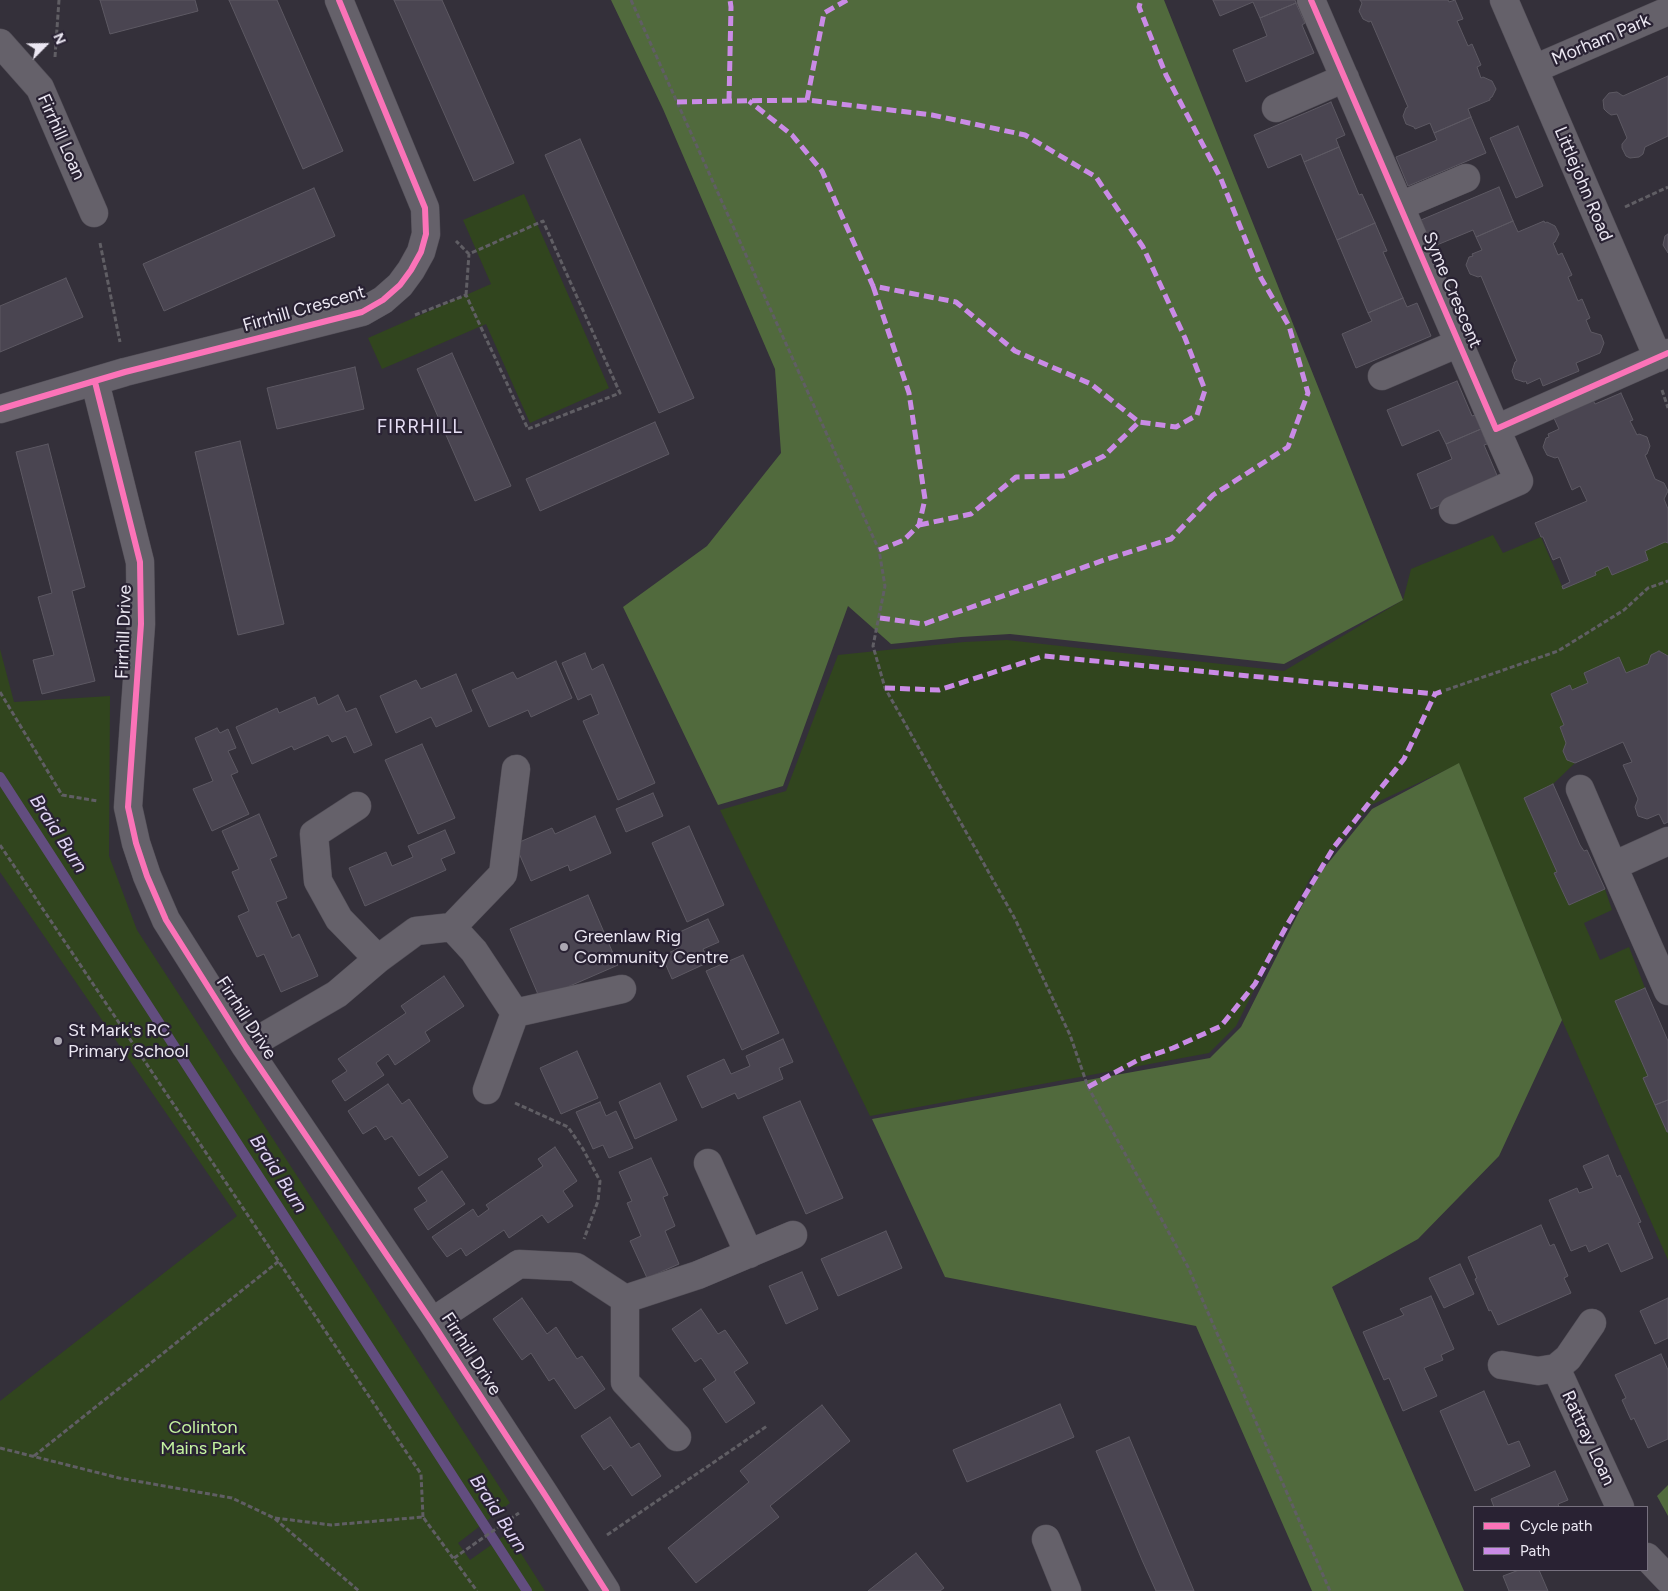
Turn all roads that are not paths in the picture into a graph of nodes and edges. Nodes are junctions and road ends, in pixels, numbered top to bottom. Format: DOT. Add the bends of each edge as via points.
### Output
graph roads {
  1 [pos="339,0"];
  2 [pos="1311,0"];
  3 [pos="1504,0"];
  4 [pos="1668,12"];
  5 [pos="0,43"];
  6 [pos="1534,70"];
  7 [pos="1345,78"];
  8 [pos="1276,108"];
  9 [pos="1466,178"];
  10 [pos="1400,206"];
  11 [pos="94,213"];
  12 [pos="1459,343"];
  13 [pos="1663,355"];
  14 [pos="1382,376"];
  15 [pos="95,382"];
  16 [pos="0,409"];
  17 [pos="1496,428"];
  18 [pos="1453,510"];
  19 [pos="516,769"];
  20 [pos="1580,789"];
  21 [pos="357,806"];
  22 [pos="1668,841"];
  23 [pos="1613,866"];
  24 [pos="452,927"];
  25 [pos="378,959"];
  26 [pos="622,989"];
  27 [pos="1668,991"];
  28 [pos="514,1013"];
  29 [pos="246,1048"];
  30 [pos="487,1090"];
  31 [pos="708,1164"];
  32 [pos="793,1235"];
  33 [pos="749,1254"];
  34 [pos="625,1299"];
  35 [pos="432,1322"];
  36 [pos="1592,1323"];
  37 [pos="1502,1365"];
  38 [pos="1556,1368"];
  39 [pos="677,1437"];
  40 [pos="1620,1506"];
  41 [pos="1046,1539"];
  42 [pos="1648,1557"];
  43 [pos="1668,1579"];
  44 [pos="606,1591"];
  45 [pos="1067,1591"];
  1 -- 15 [label="street, Firrhill Crescent" via="424,208 426,234 411,270 383,300 362,312"];
  2 -- 7 [label="street, Syme Crescent"];
  3 -- 6 [label="street, Littlejohn Road"];
  4 -- 6 [label="street, Morham Park"];
  5 -- 11 [label="street, Firrhill Loan" via="40,88"];
  6 -- 13 [label="street, Littlejohn Road" via="1598,219"];
  7 -- 8 [label="street"];
  7 -- 10 [label="street, Syme Crescent"];
  9 -- 10 [label="street"];
  10 -- 12 [label="street, Syme Crescent"];
  12 -- 14 [label="street, Syme Crescent"];
  12 -- 17 [label="street, Syme Crescent"];
  13 -- 17 [label="street"];
  15 -- 16 [label="street, Firrhill Crescent"];
  15 -- 29 [label="street, Firrhill Drive" via="140,562 141,624 128,807 147,876 166,920"];
  17 -- 18 [label="street, Syme Crescent" via="1519,481"];
  19 -- 24 [label="street" via="503,874"];
  20 -- 23 [label="street"];
  21 -- 25 [label="street" via="314,834 318,881 339,919"];
  22 -- 23 [label="street"];
  23 -- 27 [label="street"];
  24 -- 25 [label="street" via="416,932"];
  24 -- 28 [label="street" via="474,951"];
  25 -- 29 [label="street" via="337,994"];
  26 -- 28 [label="street"];
  28 -- 30 [label="street"];
  29 -- 35 [label="street, Firrhill Drive"];
  31 -- 33 [label="street"];
  32 -- 33 [label="street"];
  33 -- 34 [label="street"];
  34 -- 35 [label="street" via="576,1266 519,1264"];
  34 -- 39 [label="street" via="625,1382"];
  35 -- 44 [label="street, Firrhill Drive"];
  36 -- 38 [label="street, Rattray Loan" via="1568,1358"];
  37 -- 38 [label="street, Rattray Loan" via="1538,1371"];
  38 -- 40 [label="street, Rattray Loan"];
  41 -- 45 [label="street"];
  42 -- 43 [label="street"];
}
